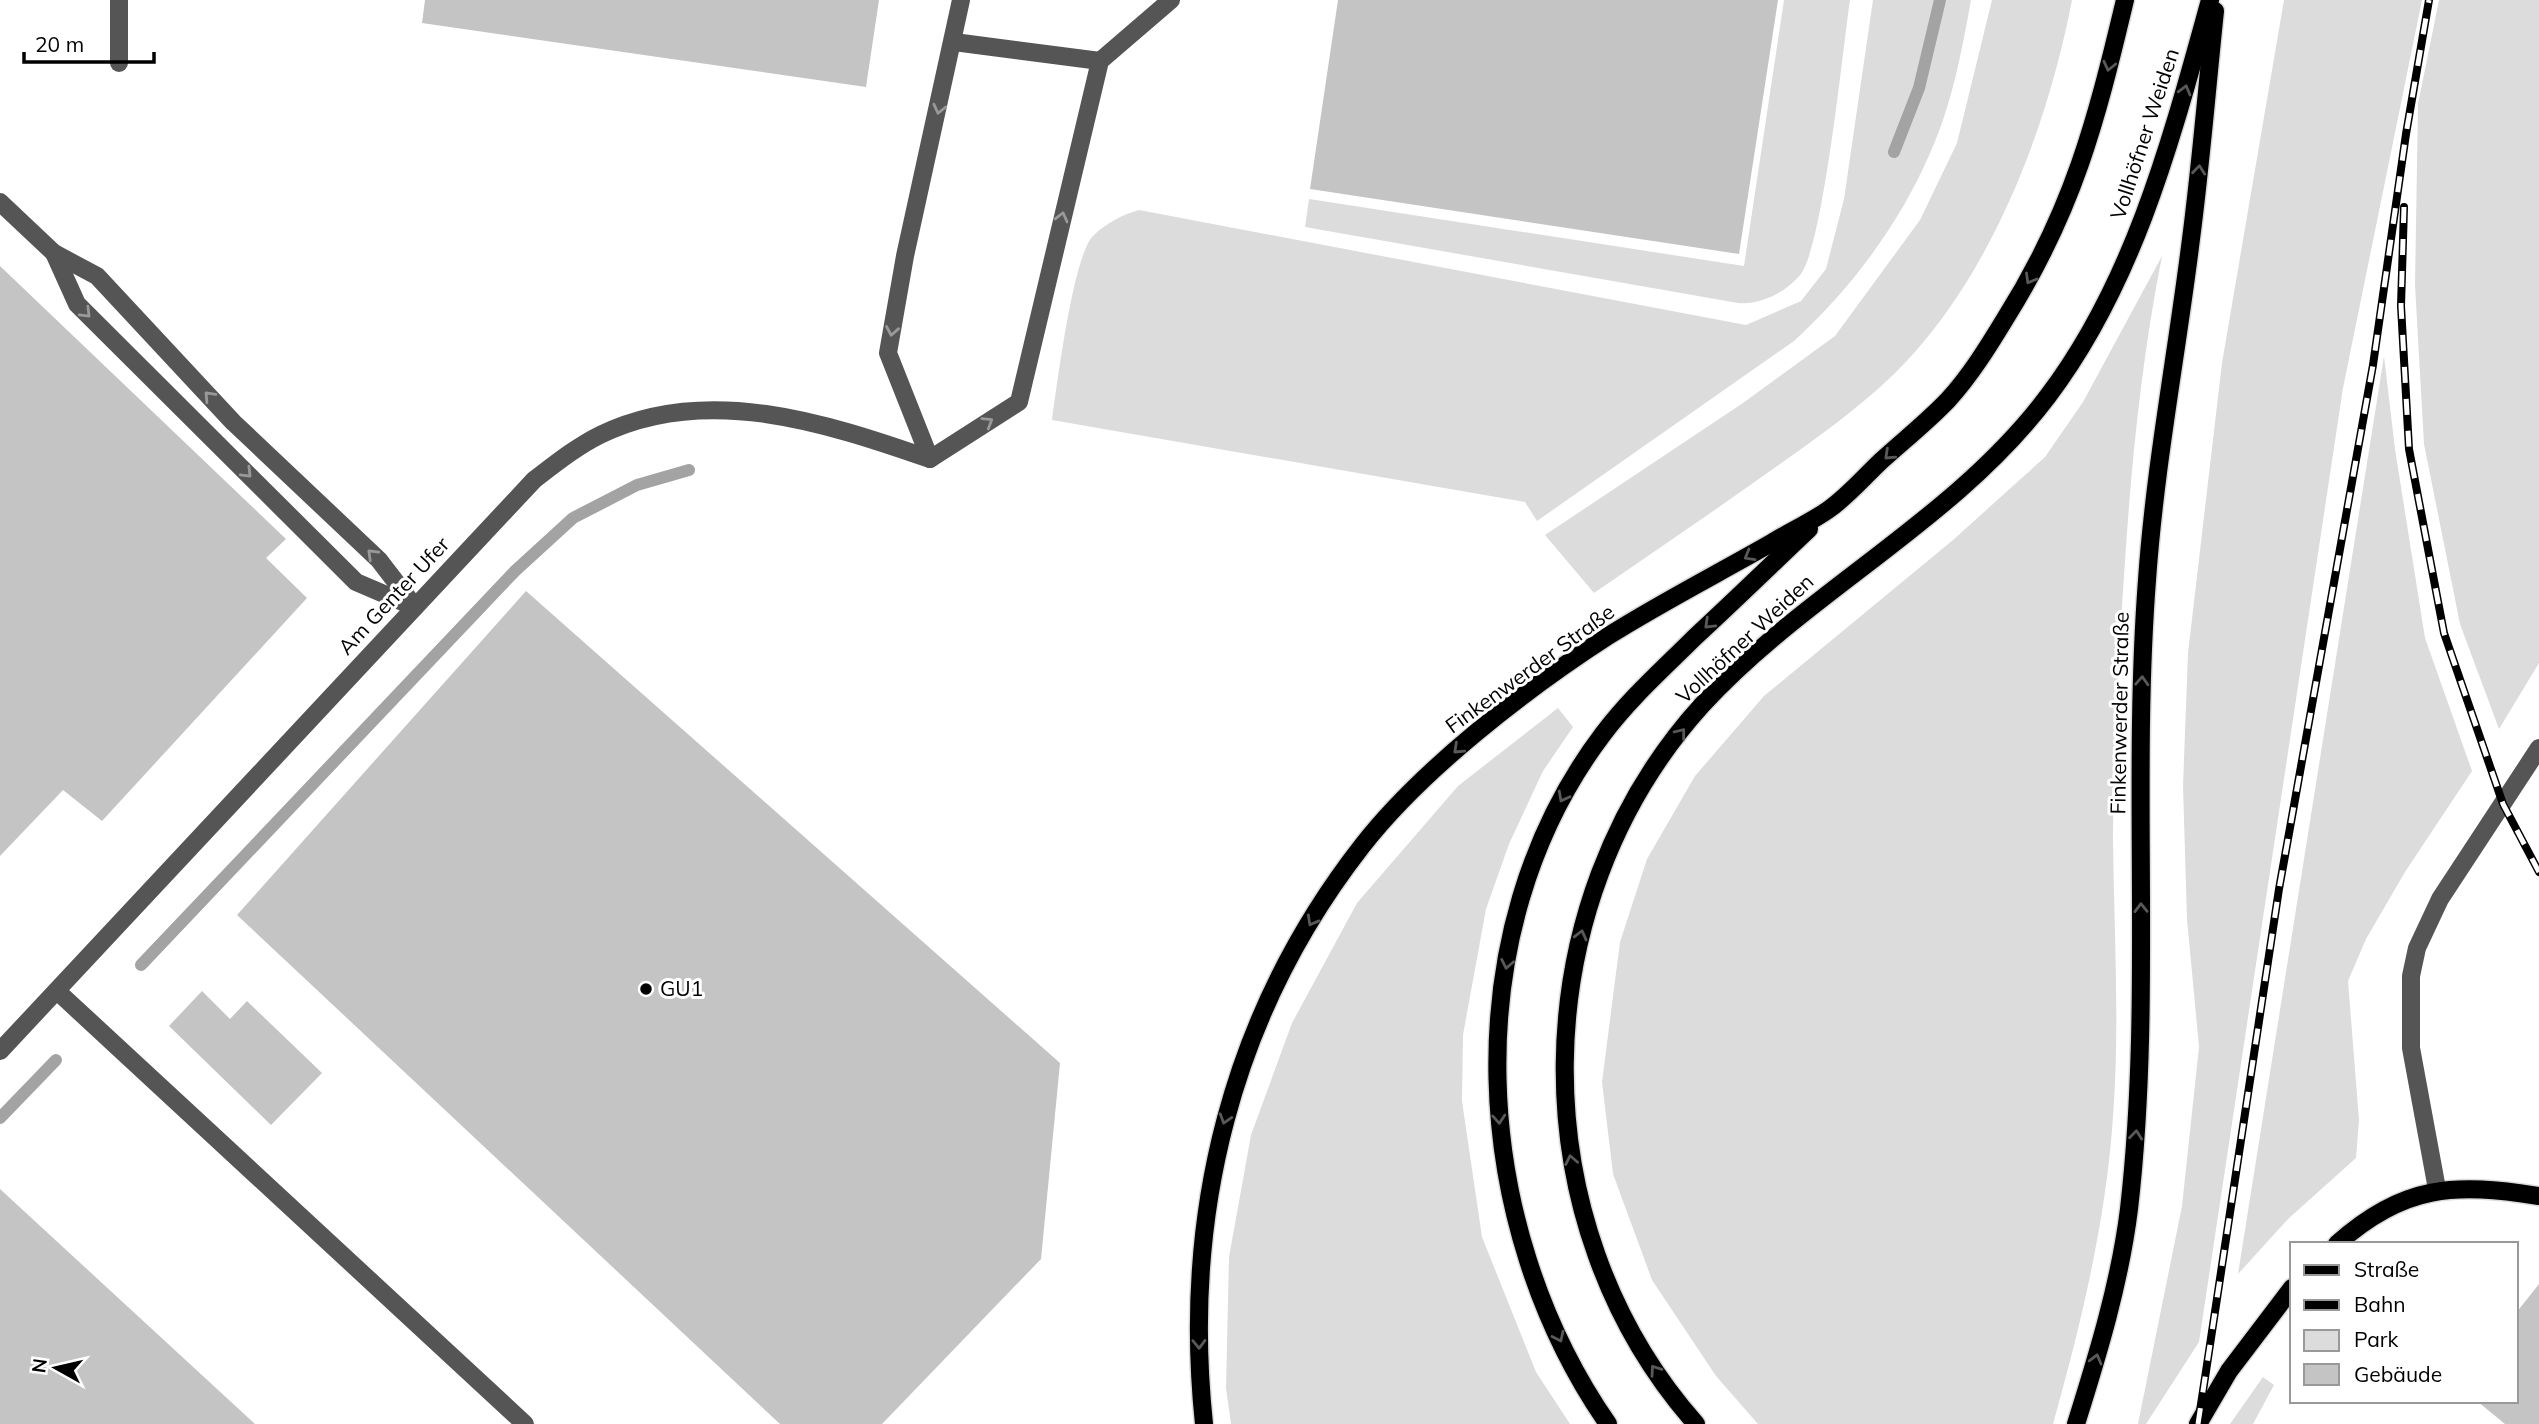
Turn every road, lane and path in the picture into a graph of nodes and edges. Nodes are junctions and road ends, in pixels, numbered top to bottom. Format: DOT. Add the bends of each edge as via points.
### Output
graph roads {
  1 [pos="119,0"];
  2 [pos="961,0"];
  3 [pos="1171,0"];
  4 [pos="2125,0"];
  5 [pos="2210,0"];
  6 [pos="2216,0"];
  7 [pos="954,42"];
  8 [pos="1100,61"];
  9 [pos="119,63"];
  10 [pos="0,202"];
  11 [pos="54,253"];
  12 [pos="930,458"];
  13 [pos="1830,510"];
  14 [pos="415,607"];
  15 [pos="2539,748"];
  16 [pos="57,991"];
  17 [pos="0,1051"];
  18 [pos="2438,1189"];
  19 [pos="2539,1196"];
  20 [pos="2339,1242"];
  21 [pos="2290,1291"];
  22 [pos="525,1424"];
  23 [pos="1204,1424"];
  24 [pos="1608,1424"];
  25 [pos="1696,1424"];
  26 [pos="2076,1424"];
  27 [pos="2198,1424"];
  1 -- 9 [label="street"];
  2 -- 7 [label="street"];
  3 -- 8 [label="street"];
  4 -- 13 [label="main road, Finkenwerder Straße, one-way" via="2084,160 2032,276 1948,401"];
  25 -- 5 [label="main road, Vollhöfner Weiden, one-way" via="1638,1344 1602,1271 1570,1153 1564,1024 1581,932 1598,875 1626,813 1658,761 1702,705 1830,590 1952,496 2012,438 2080,352 2141,225 2169,148"];
  26 -- 6 [label="main road, Finkenwerder Straße, one-way" via="2114,1292 2137,1124 2143,1029 2140,855 2147,580 2160,447 2192,238"];
  7 -- 8 [label="street"];
  7 -- 12 [label="street, one-way" via="905,256 888,353"];
  12 -- 8 [label="street, one-way" via="1019,402"];
  10 -- 11 [label="street"];
  14 -- 11 [label="street, one-way" via="379,560 233,422 97,276"];
  11 -- 14 [label="street, one-way" via="77,304 356,582"];
  12 -- 14 [label="street, Am Genter Ufer" via="844,429 761,413 718,409 641,420 600,435 534,480"];
  13 -- 23 [label="main road, Finkenwerder Straße, one-way" via="1607,637 1479,730 1362,845 1318,909 1245,1054 1222,1130 1205,1209 1198,1290"];
  13 -- 24 [label="main road, Vollhöfner Weiden, one-way" via="1644,686 1603,734 1547,828 1514,926 1498,1051 1499,1121 1508,1184 1520,1240 1555,1331"];
  14 -- 16 [label="street, Am Genter Ufer"];
  15 -- 18 [label="street" via="2440,899 2417,948 2410,1000 2411,1048"];
  16 -- 17 [label="street, Am Genter Ufer"];
  16 -- 22 [label="street"];
  18 -- 19 [label="main road" via="2467,1187"];
  18 -- 20 [label="main road" via="2365,1220"];
  21 -- 27 [label="main road" via="2229,1371"];
}
